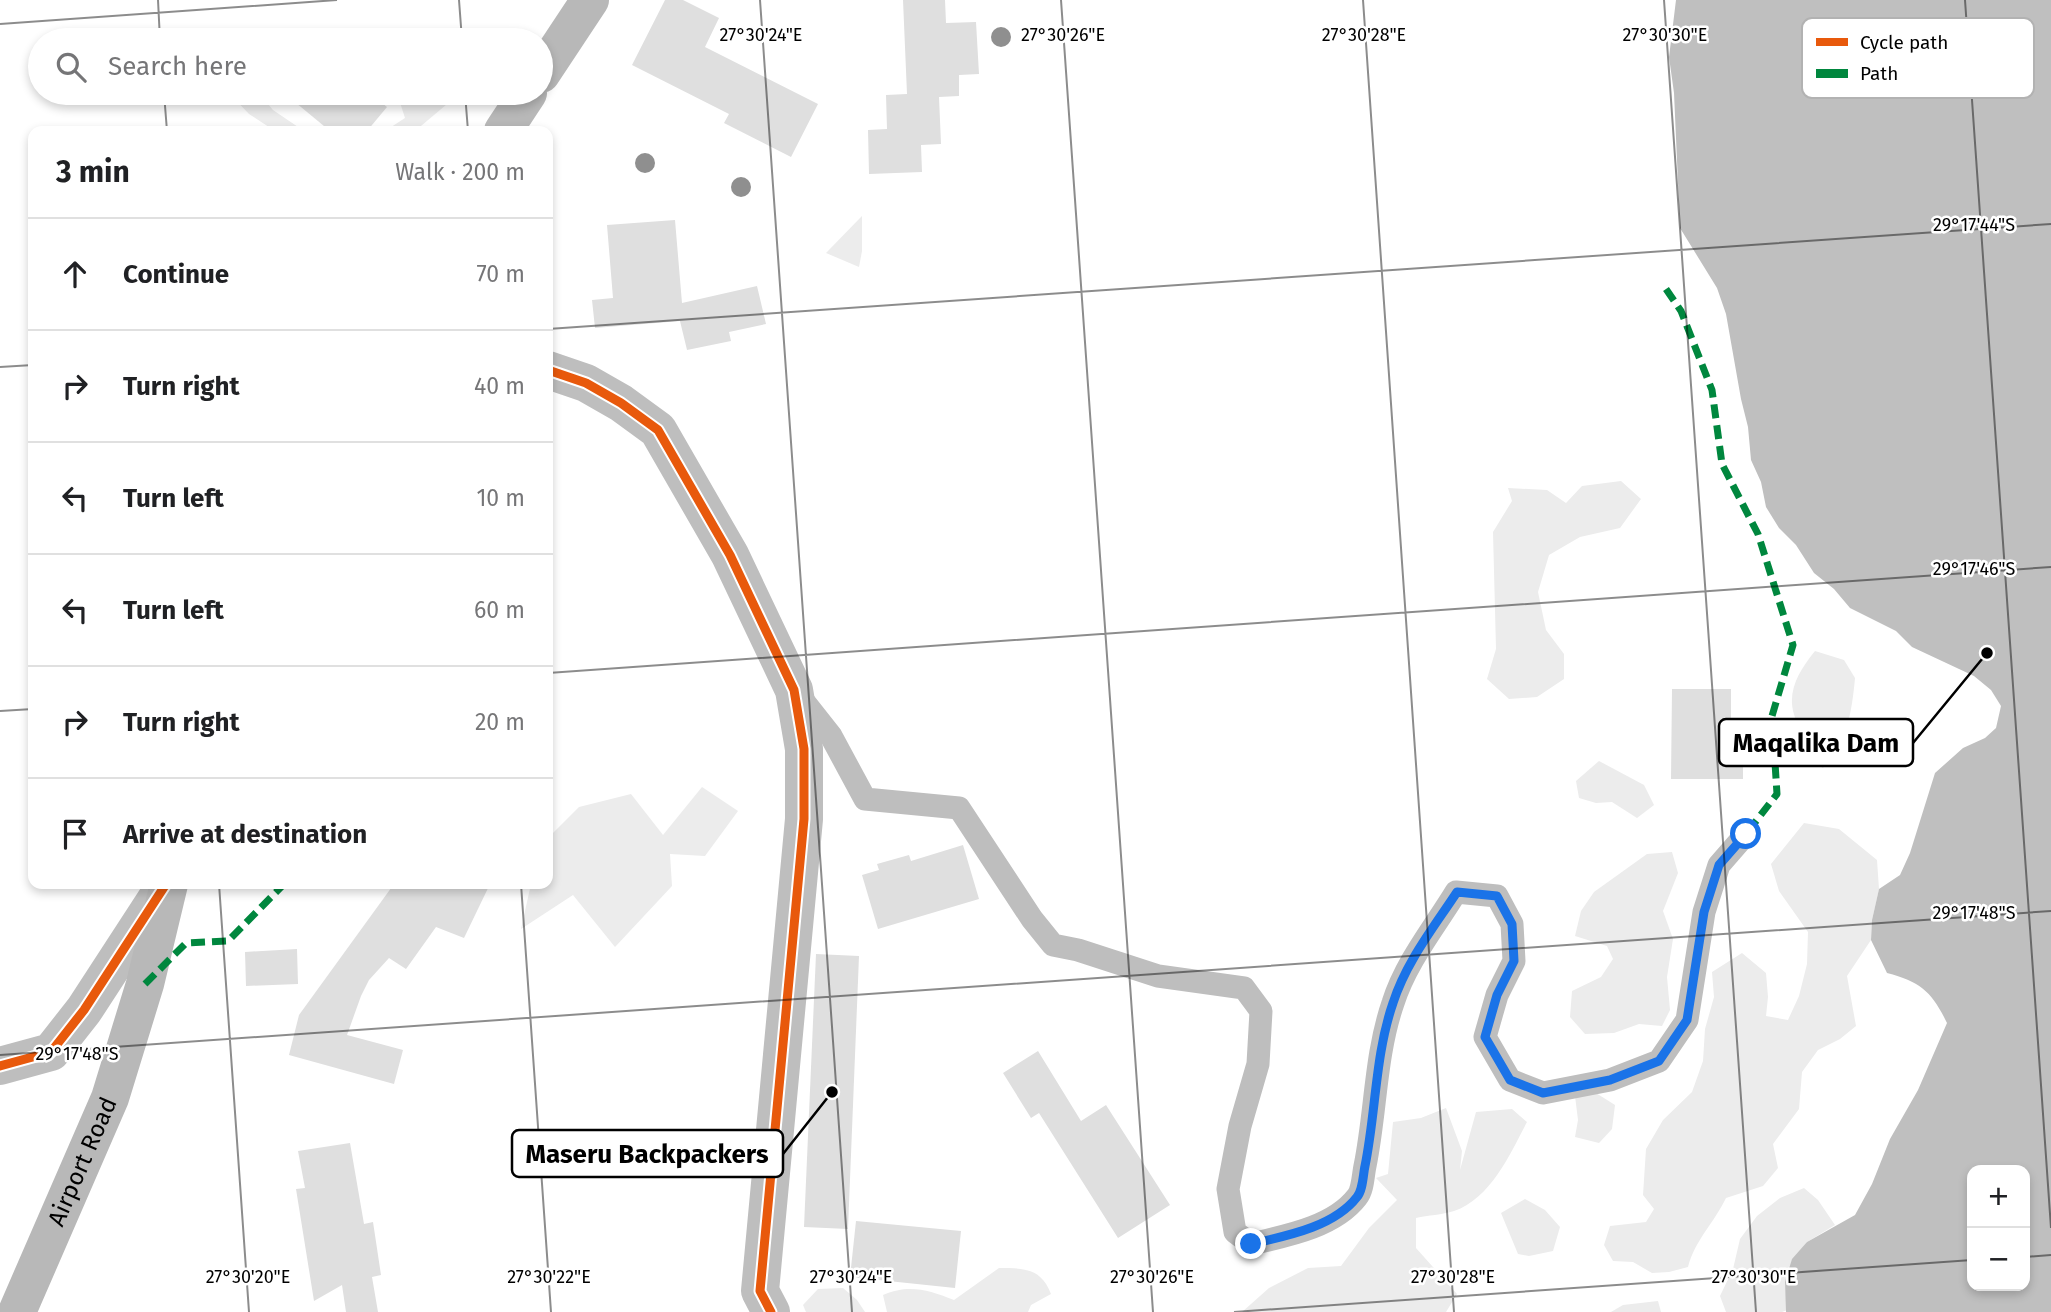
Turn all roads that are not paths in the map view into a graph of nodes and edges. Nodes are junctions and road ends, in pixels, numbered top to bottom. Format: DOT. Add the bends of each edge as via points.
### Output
graph roads {
  1 [pos="590,0"];
  2 [pos="553,56"];
  3 [pos="520,105"];
  4 [pos="506,126"];
  5 [pos="553,372"];
  6 [pos="794,690"];
  7 [pos="1746,834"];
  8 [pos="165,889"];
  9 [pos="167,889"];
  10 [pos="0,1066"];
  11 [pos="17,1312"];
  12 [pos="771,1312"];
  1 -- 2 [label="main road"];
  3 -- 4 [label="main road"];
  5 -- 6 [label="street" via="586,383 659,430 730,555"];
  6 -- 7 [label="lane" via="831,736 865,799 959,808 1053,945 1158,976 1244,988 1261,1011 1258,1064 1228,1189 1235,1232 1251,1244 1338,1214 1359,1195 1381,1050 1393,1003 1410,963 1457,892 1497,896 1512,924 1514,961 1497,995 1485,1037 1510,1080 1543,1093 1610,1080 1659,1061 1687,1020 1704,912 1719,865"];
  6 -- 12 [label="street" via="804,749 804,818 760,1291"];
  8 -- 10 [label="street" via="51,1052"];
  9 -- 11 [label="main road, Airport Road" via="145,984 110,1098"];
}
